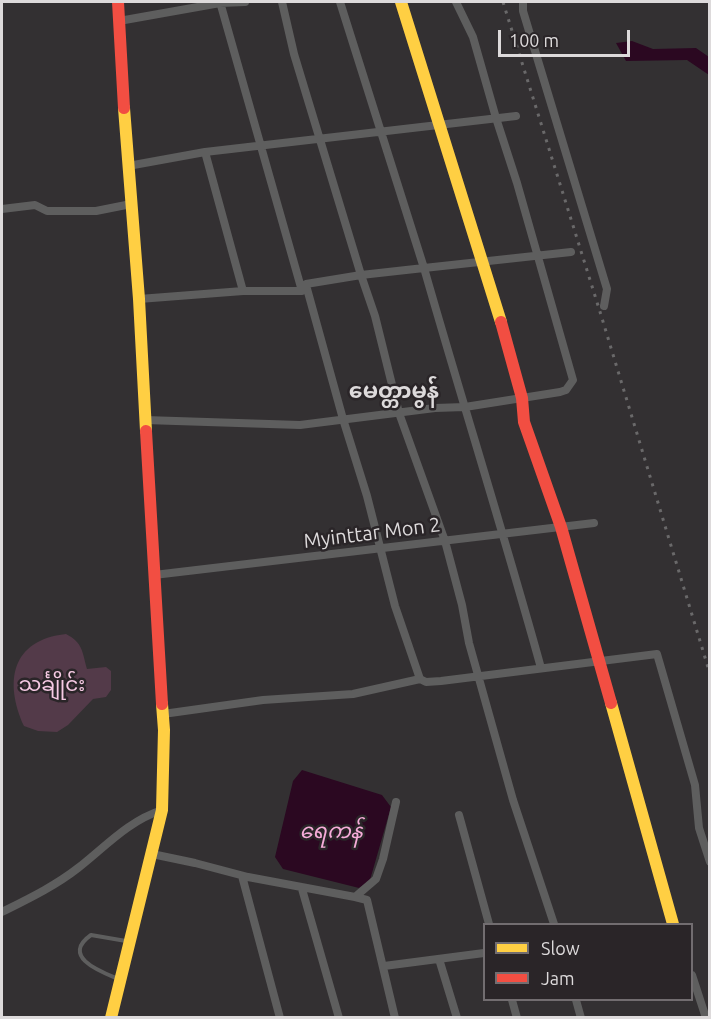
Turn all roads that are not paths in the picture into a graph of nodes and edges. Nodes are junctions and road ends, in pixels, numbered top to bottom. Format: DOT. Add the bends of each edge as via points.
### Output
graph roads {
  1 [pos="118,2"];
  2 [pos="220,2"];
  3 [pos="245,2"];
  4 [pos="282,2"];
  5 [pos="340,2"];
  6 [pos="401,2"];
  7 [pos="456,2"];
  8 [pos="524,2"];
  9 [pos="119,21"];
  10 [pos="516,116"];
  11 [pos="496,118"];
  12 [pos="439,124"];
  13 [pos="382,132"];
  14 [pos="321,139"];
  15 [pos="260,147"];
  16 [pos="205,152"];
  17 [pos="128,166"];
  18 [pos="131,204"];
  19 [pos="2,209"];
  20 [pos="571,252"];
  21 [pos="538,255"];
  22 [pos="481,262"];
  23 [pos="424,268"];
  24 [pos="361,275"];
  25 [pos="304,288"];
  26 [pos="243,291"];
  27 [pos="139,299"];
  28 [pos="604,306"];
  29 [pos="522,398"];
  30 [pos="465,406"];
  31 [pos="399,413"];
  32 [pos="343,419"];
  33 [pos="145,420"];
  34 [pos="594,524"];
  35 [pos="561,527"];
  36 [pos="503,534"];
  37 [pos="445,541"];
  38 [pos="379,549"];
  39 [pos="154,575"];
  40 [pos="598,662"];
  41 [pos="541,668"];
  42 [pos="479,675"];
  43 [pos="420,679"];
  44 [pos="163,714"];
  45 [pos="396,802"];
  46 [pos="162,810"];
  47 [pos="459,815"];
  48 [pos="152,854"];
  49 [pos="710,862"];
  50 [pos="242,876"];
  51 [pos="302,889"];
  52 [pos="355,897"];
  53 [pos="2,912"];
  54 [pos="489,923"];
  55 [pos="554,923"];
  56 [pos="673,923"];
  57 [pos="130,941"];
  58 [pos="483,953"];
  59 [pos="439,959"];
  60 [pos="384,966"];
  61 [pos="693,978"];
  62 [pos="121,980"];
  63 [pos="513,1001"];
  64 [pos="577,1001"];
  65 [pos="111,1017"];
  66 [pos="280,1017"];
  67 [pos="339,1017"];
  68 [pos="395,1017"];
  69 [pos="457,1017"];
  70 [pos="517,1017"];
  71 [pos="581,1017"];
  72 [pos="706,1017"];
  1 -- 9 [label="main road"];
  2 -- 3 [label="street"];
  2 -- 9 [label="street"];
  2 -- 15 [label="street"];
  4 -- 14 [label="street"];
  5 -- 13 [label="street"];
  6 -- 12 [label="main road"];
  7 -- 11 [label="street" via="473,37"];
  8 -- 28 [label="street" via="523,11 607,289"];
  9 -- 17 [label="main road"];
  10 -- 11 [label="street"];
  11 -- 12 [label="street"];
  11 -- 21 [label="street"];
  12 -- 13 [label="street"];
  12 -- 22 [label="main road"];
  13 -- 14 [label="street"];
  13 -- 23 [label="street"];
  14 -- 15 [label="street"];
  14 -- 24 [label="street"];
  15 -- 16 [label="street"];
  15 -- 25 [label="street"];
  16 -- 17 [label="street"];
  16 -- 26 [label="street"];
  17 -- 18 [label="main road"];
  18 -- 19 [label="street" via="96,211 47,211 35,205"];
  18 -- 27 [label="main road"];
  20 -- 21 [label="street"];
  21 -- 22 [label="street"];
  21 -- 29 [label="street" via="573,380 566,390"];
  22 -- 23 [label="street"];
  22 -- 29 [label="main road"];
  23 -- 24 [label="street"];
  23 -- 30 [label="street"];
  24 -- 25 [label="street"];
  24 -- 31 [label="street"];
  25 -- 26 [label="street"];
  25 -- 32 [label="street"];
  26 -- 27 [label="street"];
  27 -- 33 [label="main road"];
  29 -- 30 [label="street"];
  29 -- 35 [label="main road" via="525,422"];
  30 -- 31 [label="street"];
  30 -- 36 [label="street"];
  31 -- 32 [label="street"];
  31 -- 37 [label="street"];
  32 -- 33 [label="street" via="300,425"];
  32 -- 38 [label="street"];
  33 -- 39 [label="main road"];
  34 -- 35 [label="street, Myinttar Mon 2"];
  35 -- 36 [label="street, Myinttar Mon 2"];
  35 -- 40 [label="main road"];
  36 -- 37 [label="street, Myinttar Mon 2"];
  36 -- 41 [label="street"];
  37 -- 38 [label="street, Myinttar Mon 2"];
  37 -- 42 [label="street"];
  38 -- 39 [label="street, Myinttar Mon 2"];
  38 -- 43 [label="street"];
  39 -- 44 [label="main road"];
  40 -- 41 [label="street"];
  40 -- 49 [label="street" via="657,654 695,785 699,828"];
  40 -- 56 [label="main road"];
  41 -- 42 [label="street"];
  42 -- 43 [label="street" via="426,682"];
  42 -- 55 [label="street" via="513,800"];
  43 -- 44 [label="street" via="352,694 263,700"];
  44 -- 46 [label="main road"];
  45 -- 52 [label="street" via="376,879"];
  46 -- 48 [label="main road"];
  46 -- 53 [label="street" via="117,835 48,888"];
  47 -- 54 [label="street"];
  48 -- 50 [label="street"];
  48 -- 57 [label="main road"];
  50 -- 51 [label="street"];
  50 -- 66 [label="street"];
  51 -- 52 [label="street"];
  51 -- 67 [label="street"];
  52 -- 60 [label="street" via="367,900"];
  57 -- 62 [label="main road"];
  57 -- 62 [label="lane" via="91,935 80,948 86,963"];
  58 -- 59 [label="street"];
  59 -- 60 [label="street"];
  59 -- 69 [label="street"];
  60 -- 68 [label="street"];
  61 -- 72 [label="street"];
  62 -- 65 [label="main road"];
  63 -- 70 [label="street"];
  64 -- 71 [label="street"];
}
